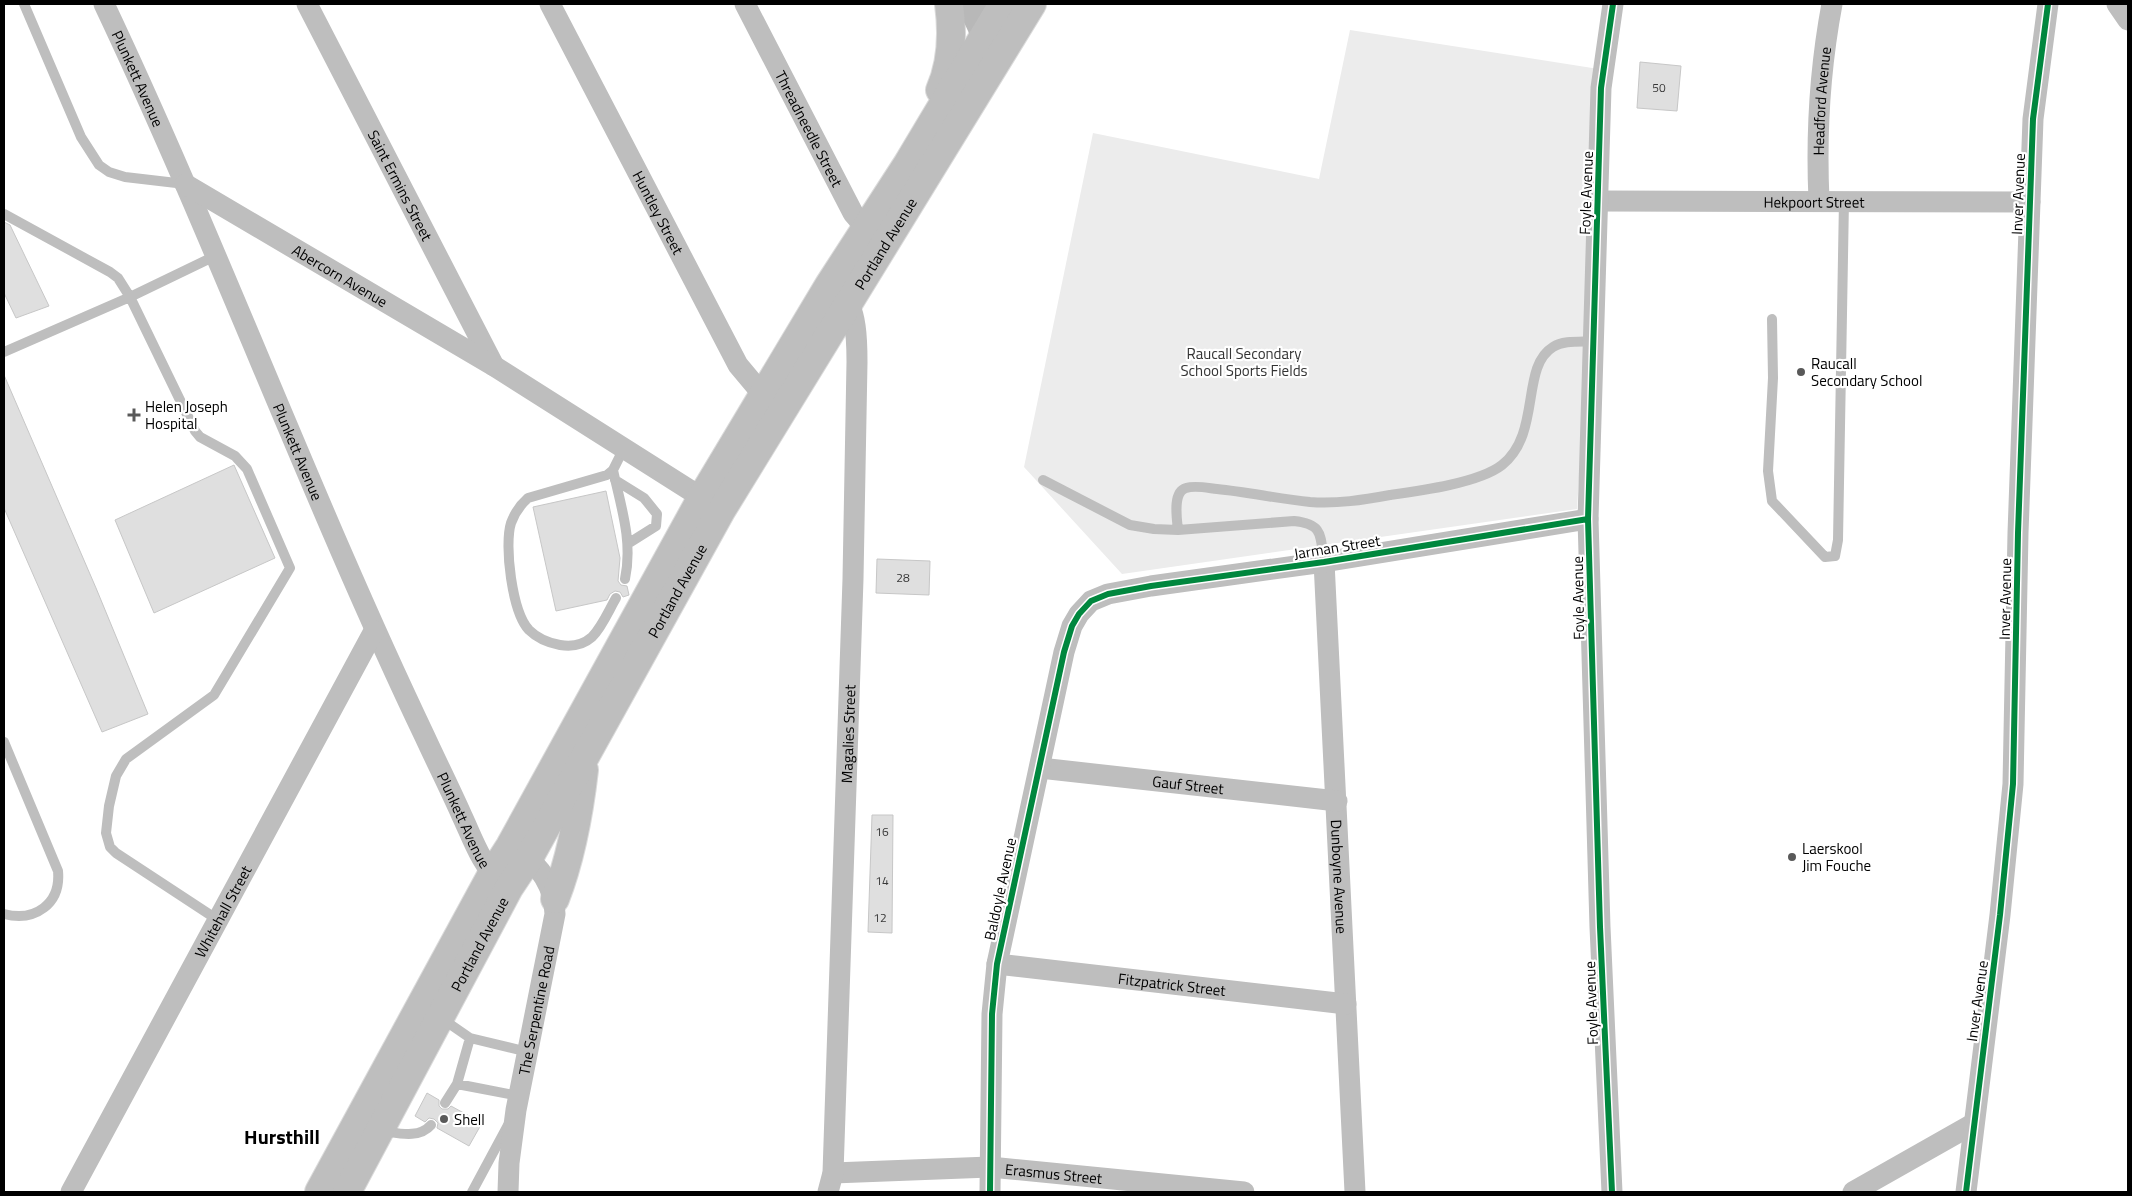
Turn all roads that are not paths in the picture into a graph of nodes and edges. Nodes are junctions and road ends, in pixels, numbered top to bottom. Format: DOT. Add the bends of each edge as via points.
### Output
graph roads {
  1 [pos="24,4"];
  2 [pos="104,4"];
  3 [pos="307,4"];
  4 [pos="550,4"];
  5 [pos="745,4"];
  6 [pos="949,4"];
  7 [pos="971,4"];
  8 [pos="1003,4"];
  9 [pos="1032,4"];
  10 [pos="1612,4"];
  11 [pos="1832,4"];
  12 [pos="2048,4"];
  13 [pos="2117,4"];
  14 [pos="2128,20"];
  15 [pos="984,35"];
  16 [pos="997,61"];
  17 [pos="908,163"];
  18 [pos="185,184"];
  19 [pos="1819,200"];
  20 [pos="1844,200"];
  21 [pos="1598,201"];
  22 [pos="2030,202"];
  23 [pos="4,214"];
  24 [pos="876,235"];
  25 [pos="216,256"];
  26 [pos="839,292"];
  27 [pos="130,297"];
  28 [pos="1772,320"];
  29 [pos="1594,341"];
  30 [pos="4,352"];
  31 [pos="494,366"];
  32 [pos="774,402"];
  33 [pos="624,448"];
  34 [pos="614,475"];
  35 [pos="1043,480"];
  36 [pos="712,504"];
  37 [pos="1588,519"];
  38 [pos="1178,530"];
  39 [pos="629,543"];
  40 [pos="1324,562"];
  41 [pos="625,579"];
  42 [pos="616,598"];
  43 [pos="1091,601"];
  44 [pos="374,632"];
  45 [pos="4,742"];
  46 [pos="585,756"];
  47 [pos="1040,768"];
  48 [pos="1337,801"];
  49 [pos="519,852"];
  50 [pos="500,881"];
  51 [pos="555,899"];
  52 [pos="4,914"];
  53 [pos="218,920"];
  54 [pos="997,964"];
  55 [pos="1346,1004"];
  56 [pos="440,1018"];
  57 [pos="470,1038"];
  58 [pos="528,1052"];
  59 [pos="457,1084"];
  60 [pos="445,1102"];
  61 [pos="518,1103"];
  62 [pos="1973,1124"];
  63 [pos="431,1125"];
  64 [pos="380,1130"];
  65 [pos="990,1167"];
  66 [pos="830,1183"];
  67 [pos="71,1192"];
  68 [pos="319,1192"];
  69 [pos="347,1192"];
  70 [pos="472,1192"];
  71 [pos="508,1192"];
  72 [pos="990,1192"];
  73 [pos="1244,1192"];
  74 [pos="1355,1192"];
  75 [pos="1612,1192"];
  76 [pos="1853,1192"];
  77 [pos="1966,1192"];
  1 -- 18 [label="lane, Abercorn Avenue" via="81,137 99,165 125,177"];
  2 -- 18 [label="street, Plunkett Avenue"];
  3 -- 31 [label="street, Saint Ermins Street"];
  4 -- 32 [label="street, Huntley Street" via="738,365"];
  5 -- 24 [label="street, Threadneedle Street" via="844,198 853,213"];
  6 -- 17 [label="main road" via="951,47 948,72"];
  7 -- 15 [label="street"];
  8 -- 15 [label="main road, Portland Avenue"];
  9 -- 16 [label="main road, Portland Avenue"];
  10 -- 21 [label="street, Foyle Avenue" via="1601,88"];
  11 -- 19 [label="street, Headford Avenue" via="1820,101"];
  12 -- 22 [label="street, Inver Avenue" via="2033,119"];
  13 -- 14 [label="street"];
  15 -- 16 [label="street"];
  15 -- 17 [label="main road, Portland Avenue"];
  16 -- 24 [label="main road, Portland Avenue"];
  17 -- 24 [label="main road, Portland Avenue"];
  18 -- 25 [label="street, Plunkett Avenue"];
  18 -- 31 [label="street, Abercorn Avenue"];
  19 -- 20 [label="street, Hekpoort Street"];
  19 -- 21 [label="street, Hekpoort Street"];
  20 -- 22 [label="street, Hekpoort Street"];
  20 -- 28 [label="lane" via="1838,540 1835,556 1825,557 1772,501 1768,471 1773,378"];
  21 -- 29 [label="street, Foyle Avenue"];
  22 -- 62 [label="street, Inver Avenue" via="2013,784"];
  23 -- 27 [label="lane" via="110,272"];
  24 -- 26 [label="main road, Portland Avenue"];
  25 -- 27 [label="lane"];
  25 -- 44 [label="street, Plunkett Avenue"];
  26 -- 32 [label="main road, Portland Avenue"];
  26 -- 66 [label="street, Magalies Street" via="855,326 858,362"];
  27 -- 30 [label="lane"];
  27 -- 53 [label="lane" via="195,431 235,456 247,469 290,568 214,694 126,759 116,776 109,806 106,833 110,847"];
  29 -- 37 [label="street, Foyle Avenue"];
  29 -- 38 [label="lane" via="1552,347 1542,358 1534,374 1525,432 1518,448 1500,467 1443,487 1351,502 1312,502 1212,488 1186,488 1178,500"];
  31 -- 33 [label="street, Abercorn Avenue"];
  32 -- 36 [label="main road, Portland Avenue"];
  33 -- 34 [label="lane"];
  33 -- 36 [label="street, Abercorn Avenue"];
  34 -- 39 [label="lane"];
  34 -- 39 [label="lane" via="644,498 657,514 656,526"];
  34 -- 42 [label="lane" via="528,498 521,503 511,523 509,546 512,586 518,611 529,630 542,639 576,646 586,642 594,636"];
  35 -- 38 [label="lane" via="1130,525"];
  36 -- 46 [label="main road, Portland Avenue"];
  36 -- 49 [label="main road, Portland Avenue"];
  37 -- 40 [label="street, Jarman Street"];
  37 -- 75 [label="street, Foyle Avenue"];
  38 -- 40 [label="lane" via="1287,521 1309,523 1320,534"];
  39 -- 41 [label="lane"];
  40 -- 43 [label="street, Jarman Street" via="1151,586 1108,594"];
  40 -- 48 [label="street, Dunboyne Avenue"];
  43 -- 47 [label="street, Baldoyle Avenue" via="1079,614 1067,639"];
  44 -- 50 [label="street, Plunkett Avenue"];
  44 -- 53 [label="street, Whitehall Street"];
  45 -- 52 [label="lane" via="58,871 59,884 44,908 30,916"];
  46 -- 49 [label="main road, Portland Avenue"];
  46 -- 51 [label="main road" via="571,847"];
  47 -- 48 [label="street, Gauf Street"];
  47 -- 54 [label="street, Baldoyle Avenue"];
  48 -- 55 [label="street, Dunboyne Avenue"];
  49 -- 50 [label="main road, Portland Avenue"];
  49 -- 51 [label="street, The Serpentine Road" via="544,876"];
  50 -- 56 [label="main road, Portland Avenue"];
  50 -- 68 [label="main road, Portland Avenue"];
  51 -- 58 [label="street, The Serpentine Road" via="556,914"];
  53 -- 67 [label="street, Whitehall Street"];
  54 -- 55 [label="street, Fitzpatrick Street"];
  54 -- 65 [label="street, Baldoyle Avenue" via="992,1014"];
  55 -- 74 [label="street, Dunboyne Avenue"];
  56 -- 57 [label="lane"];
  56 -- 64 [label="main road, Portland Avenue"];
  57 -- 58 [label="lane"];
  57 -- 59 [label="lane"];
  58 -- 61 [label="street, The Serpentine Road"];
  59 -- 60 [label="lane"];
  59 -- 61 [label="lane"];
  61 -- 70 [label="lane"];
  61 -- 71 [label="street, The Serpentine Road"];
  62 -- 76 [label="street"];
  62 -- 77 [label="street, Inver Avenue"];
  63 -- 64 [label="lane" via="419,1133"];
  64 -- 69 [label="main road, Portland Avenue"];
  65 -- 66 [label="street, Erasmus Street"];
  65 -- 72 [label="street, Baldoyle Avenue"];
  65 -- 73 [label="street, Erasmus Street"];
}
